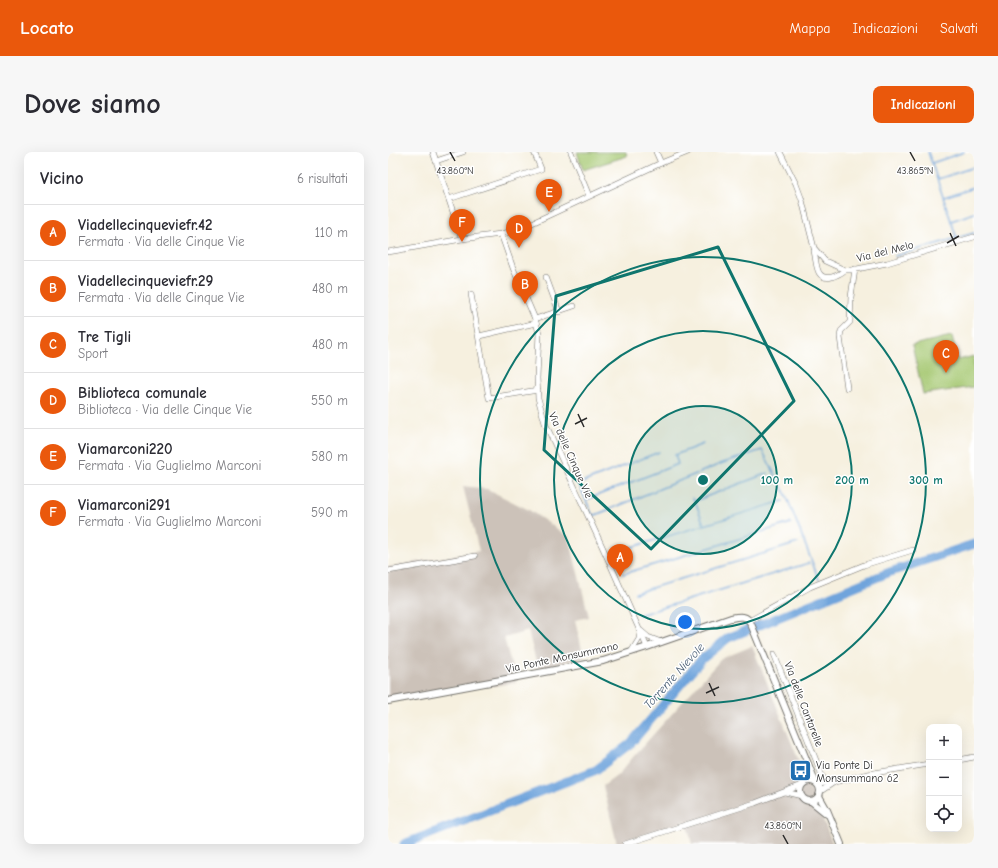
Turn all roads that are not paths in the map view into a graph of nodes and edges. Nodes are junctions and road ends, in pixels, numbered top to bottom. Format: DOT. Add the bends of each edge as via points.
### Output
graph roads {
  1 [pos="433,152"];
  2 [pos="463,152"];
  3 [pos="534,152"];
  4 [pos="571,152"];
  5 [pos="656,152"];
  6 [pos="688,152"];
  7 [pos="780,152"];
  8 [pos="436,161"];
  9 [pos="661,163"];
  10 [pos="589,196"];
  11 [pos="449,200"];
  12 [pos="501,234"];
  13 [pos="974,238"];
  14 [pos="462,239"];
  15 [pos="814,248"];
  16 [pos="388,252"];
  17 [pos="855,269"];
  18 [pos="845,270"];
  19 [pos="546,277"];
  20 [pos="471,294"];
  21 [pos="574,306"];
  22 [pos="559,312"];
  23 [pos="535,321"];
  24 [pos="478,336"];
  25 [pos="846,388"];
  26 [pos="538,390"];
  27 [pos="913,550"];
  28 [pos="474,556"];
  29 [pos="388,571"];
  30 [pos="750,622"];
  31 [pos="640,630"];
  32 [pos="661,642"];
  33 [pos="647,648"];
  34 [pos="632,652"];
  35 [pos="774,654"];
  36 [pos="388,701"];
  37 [pos="813,756"];
  38 [pos="974,757"];
  39 [pos="962,759"];
  40 [pos="807,760"];
  41 [pos="926,764"];
  42 [pos="834,782"];
  43 [pos="804,783"];
  44 [pos="819,783"];
  45 [pos="784,792"];
  46 [pos="820,793"];
  47 [pos="802,796"];
  48 [pos="812,801"];
  49 [pos="830,816"];
  50 [pos="625,844"];
  51 [pos="841,844"];
  1 -- 8 [label="street"];
  2 -- 8 [label="street"];
  3 -- 11 [label="street" via="541,169"];
  4 -- 10 [label="street"];
  5 -- 9 [label="street"];
  6 -- 9 [label="street"];
  7 -- 15 [label="street, Via del Melo" via="802,200"];
  8 -- 11 [label="street"];
  9 -- 10 [label="street"];
  10 -- 12 [label="street" via="518,230"];
  11 -- 14 [label="street"];
  12 -- 14 [label="street"];
  12 -- 23 [label="street, Via delle Cinque Vie"];
  13 -- 17 [label="street, Via del Melo" via="887,263"];
  14 -- 16 [label="street"];
  15 -- 18 [label="street, Via del Melo" via="825,261"];
  15 -- 18 [label="street" via="822,277 826,278"];
  17 -- 18 [label="street, Via del Melo"];
  17 -- 25 [label="street" via="850,322 841,331 840,337"];
  19 -- 22 [label="street"];
  20 -- 24 [label="street"];
  21 -- 22 [label="street"];
  22 -- 23 [label="street"];
  23 -- 24 [label="street"];
  23 -- 26 [label="street, Via delle Cinque Vie" via="539,337"];
  24 -- 26 [label="street" via="489,398"];
  26 -- 31 [label="street, Via delle Cinque Vie" via="540,410 551,438"];
  27 -- 30 [label="street" via="864,565 810,587"];
  28 -- 29 [label="street"];
  30 -- 32 [label="street, Via Ponte Monsummano" via="742,616 731,618"];
  30 -- 40 [label="street"];
  31 -- 32 [label="street" via="648,637"];
  31 -- 33 [label="street, Via delle Cinque Vie"];
  31 -- 34 [label="street" via="640,639"];
  32 -- 33 [label="street, Via Ponte Monsummano"];
  33 -- 34 [label="street, Via Ponte Monsummano"];
  34 -- 36 [label="street, Via Ponte Monsummano" via="603,661"];
  35 -- 37 [label="street, Via delle Cantarelle"];
  37 -- 40 [label="street"];
  37 -- 44 [label="street, Via delle Cantarelle" via="824,778"];
  38 -- 39 [label="street"];
  40 -- 43 [label="street"];
  40 -- 44 [label="street"];
  41 -- 42 [label="street"];
  42 -- 44 [label="street"];
  42 -- 46 [label="street"];
  43 -- 44 [label="street"];
  43 -- 45 [label="street"];
  43 -- 47 [label="street" via="800,792"];
  44 -- 46 [label="street"];
  45 -- 47 [label="street"];
  45 -- 50 [label="street"];
  46 -- 48 [label="street"];
  46 -- 49 [label="street"];
  47 -- 48 [label="street" via="805,800"];
  48 -- 49 [label="street"];
  49 -- 51 [label="street"];
}
